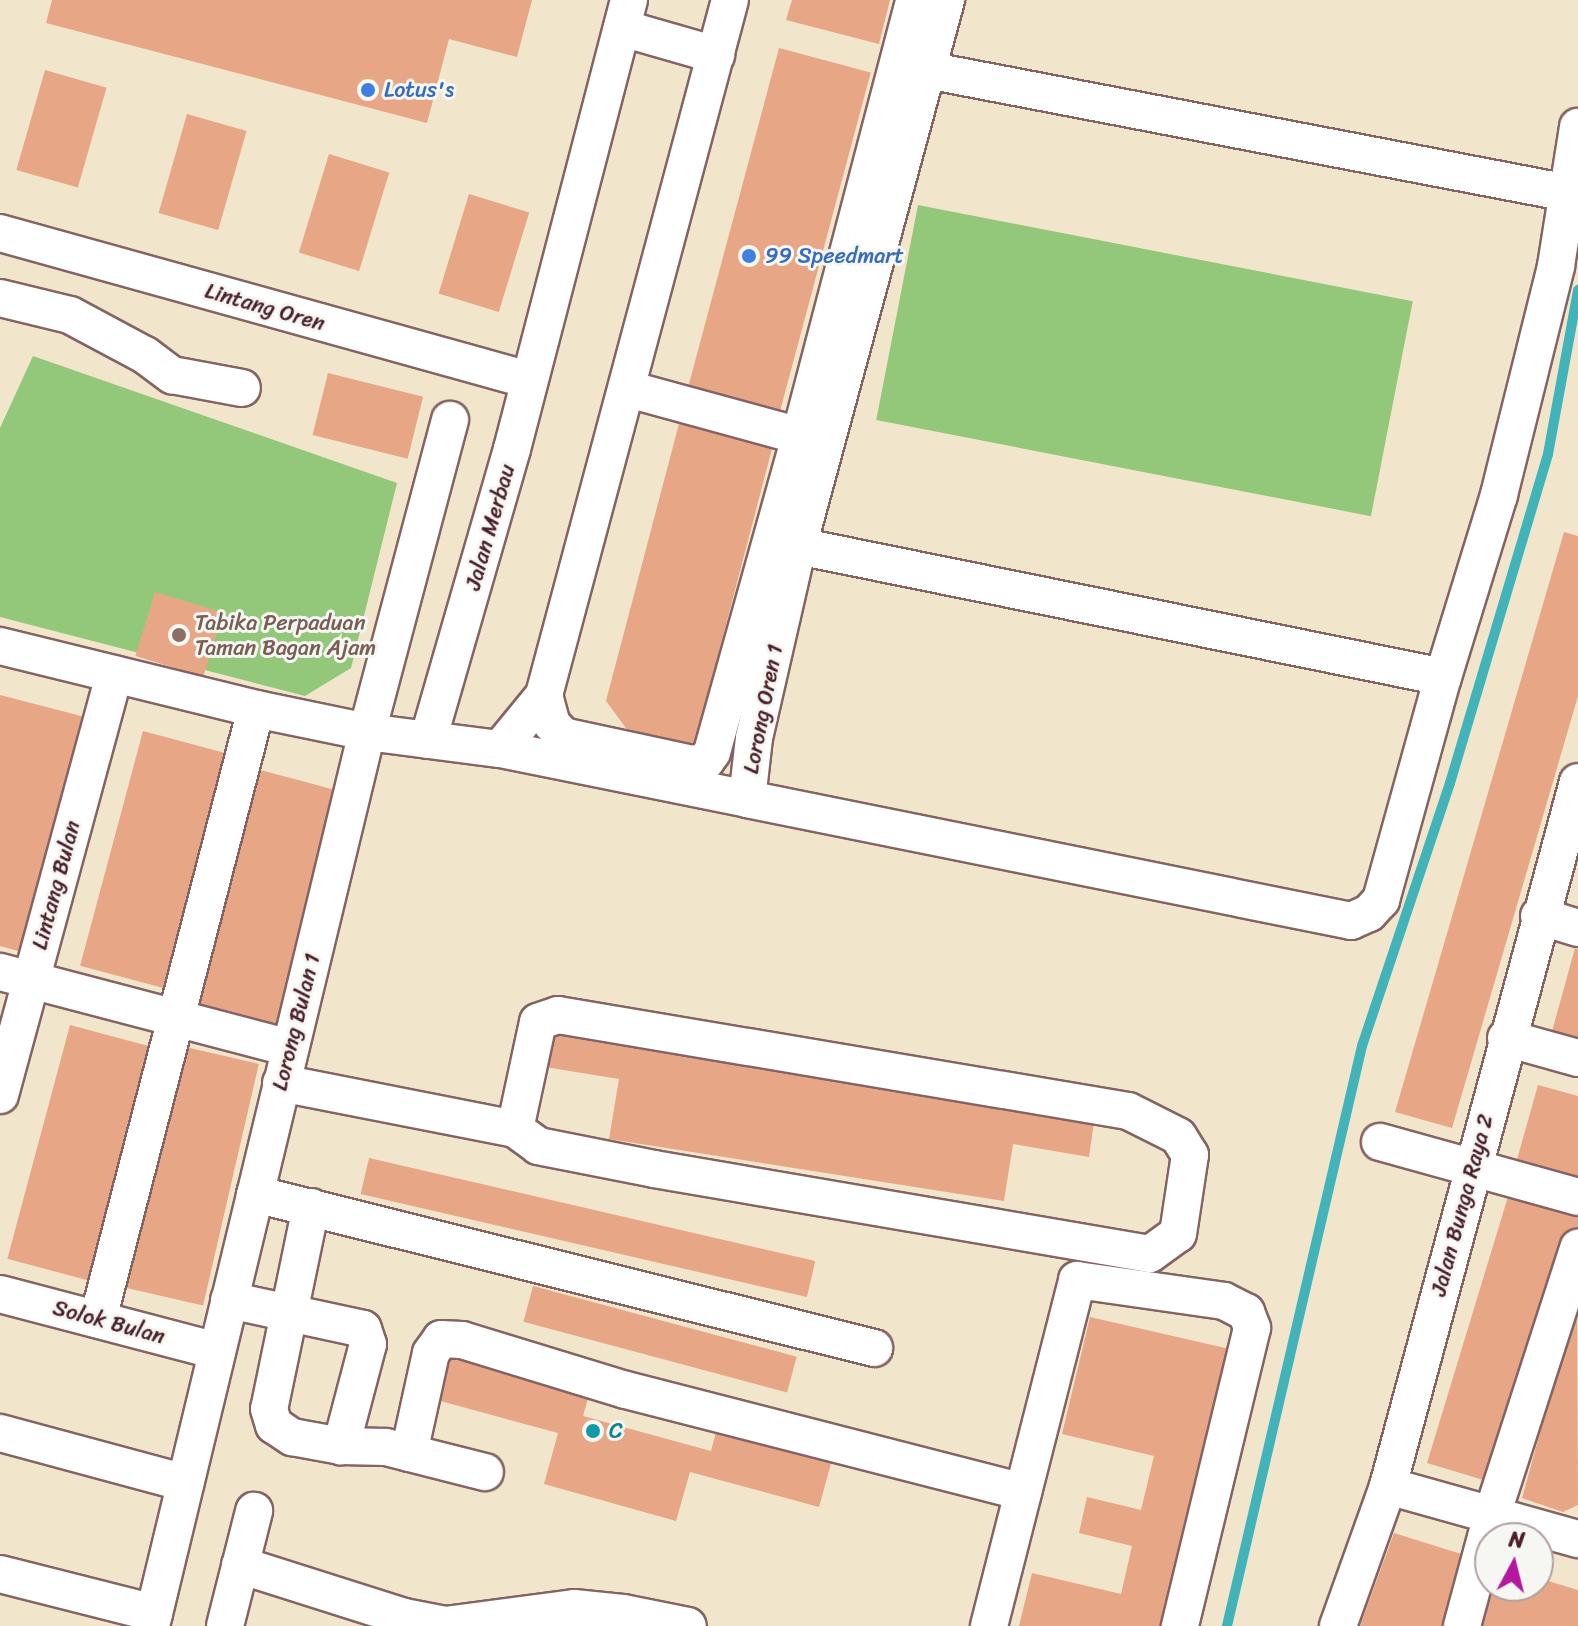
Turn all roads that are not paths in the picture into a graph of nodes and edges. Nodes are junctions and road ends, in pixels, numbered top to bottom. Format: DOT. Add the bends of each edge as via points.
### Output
graph roads {
  1 [pos="730,0"];
  2 [pos="914,0"];
  3 [pos="946,0"];
  4 [pos="626,14"];
  5 [pos="716,55"];
  6 [pos="927,70"];
  7 [pos="1578,127"];
  8 [pos="1568,193"];
  9 [pos="0,233"];
  10 [pos="3,307"];
  11 [pos="529,380"];
  12 [pos="242,388"];
  13 [pos="628,389"];
  14 [pos="450,420"];
  15 [pos="800,436"];
  16 [pos="798,546"];
  17 [pos="0,646"];
  18 [pos="114,674"];
  19 [pos="1443,677"];
  20 [pos="544,695"];
  21 [pos="256,709"];
  22 [pos="367,732"];
  23 [pos="428,740"];
  24 [pos="500,749"];
  25 [pos="1578,782"];
  26 [pos="747,799"];
  27 [pos="1539,916"];
  28 [pos="1578,928"];
  29 [pos="15,976"];
  30 [pos="174,1017"];
  31 [pos="1506,1038"];
  32 [pos="290,1048"];
  33 [pos="1578,1058"];
  34 [pos="281,1083"];
  35 [pos="0,1095"];
  36 [pos="515,1129"];
  37 [pos="1380,1142"];
  38 [pos="1472,1166"];
  39 [pos="255,1194"];
  40 [pos="1578,1197"];
  41 [pos="311,1207"];
  42 [pos="1578,1248"];
  43 [pos="0,1294"];
  44 [pos="229,1300"];
  45 [pos="289,1313"];
  46 [pos="98,1319"];
  47 [pos="874,1348"];
  48 [pos="217,1351"];
  49 [pos="0,1433"];
  50 [pos="341,1446"];
  51 [pos="409,1453"];
  52 [pos="485,1472"];
  53 [pos="185,1483"];
  54 [pos="1388,1486"];
  55 [pos="1023,1492"];
  56 [pos="254,1511"];
  57 [pos="1492,1515"];
  58 [pos="1578,1539"];
  59 [pos="240,1565"];
  60 [pos="0,1574"];
  61 [pos="152,1619"];
  62 [pos="1464,1625"];
  63 [pos="225,1626"];
  64 [pos="688,1626"];
  65 [pos="989,1626"];
  66 [pos="1180,1626"];
  67 [pos="1338,1626"];
  1 -- 5 [label="street"];
  2 -- 15 [label="street"];
  3 -- 6 [label="street, Lorong Oren 1"];
  4 -- 5 [label="street"];
  4 -- 11 [label="street, Jalan Merbau"];
  5 -- 13 [label="street"];
  6 -- 8 [label="street"];
  6 -- 16 [label="street, Lorong Oren 1"];
  7 -- 8 [label="street"];
  8 -- 19 [label="street" via="1556,266 1499,495"];
  9 -- 11 [label="street, Lintang Oren"];
  10 -- 12 [label="street" via="70,315 172,375"];
  11 -- 23 [label="street, Jalan Merbau"];
  13 -- 15 [label="street"];
  13 -- 20 [label="street"];
  14 -- 22 [label="street, Lorong Bulan 1"];
  15 -- 20 [label="street" via="706,761 693,764 563,736 552,724"];
  16 -- 19 [label="street"];
  16 -- 26 [label="street, Lorong Oren 1" via="754,738"];
  17 -- 18 [label="street"];
  18 -- 21 [label="street"];
  18 -- 29 [label="street, Lintang Bulan"];
  19 -- 26 [label="street, Lorong Oren 1" via="1381,900 1351,921"];
  20 -- 24 [label="street"];
  21 -- 22 [label="street"];
  21 -- 30 [label="street"];
  22 -- 23 [label="street"];
  22 -- 32 [label="street, Lorong Bulan 1"];
  23 -- 24 [label="street"];
  24 -- 26 [label="street"];
  25 -- 27 [label="street, Jalan Bunga Raya 2"];
  27 -- 28 [label="street"];
  27 -- 31 [label="street, Jalan Bunga Raya 2"];
  29 -- 30 [label="street"];
  29 -- 35 [label="street, Lintang Bulan"];
  30 -- 32 [label="street"];
  30 -- 46 [label="street"];
  31 -- 33 [label="street"];
  31 -- 38 [label="street, Jalan Bunga Raya 2"];
  32 -- 34 [label="street, Lorong Bulan 1"];
  34 -- 36 [label="street"];
  34 -- 39 [label="street, Lorong Bulan 1"];
  36 -- 36 [label="street" via="538,1022 558,1015 1128,1111 1178,1136 1190,1155 1178,1234 1150,1254 640,1167 538,1146"];
  37 -- 38 [label="street"];
  38 -- 40 [label="street"];
  38 -- 54 [label="street, Jalan Bunga Raya 2"];
  39 -- 41 [label="street"];
  39 -- 44 [label="street, Lorong Bulan 1"];
  41 -- 45 [label="street"];
  41 -- 47 [label="street"];
  42 -- 57 [label="street"];
  43 -- 46 [label="street, Solok Bulan"];
  44 -- 45 [label="street"];
  44 -- 48 [label="street, Lorong Bulan 1"];
  45 -- 50 [label="street" via="269,1409 274,1425 292,1437"];
  45 -- 50 [label="street" via="363,1329 368,1344"];
  46 -- 48 [label="street, Solok Bulan"];
  48 -- 53 [label="street, Lorong Bulan 1"];
  49 -- 53 [label="street"];
  50 -- 51 [label="street"];
  51 -- 52 [label="street"];
  51 -- 55 [label="street" via="431,1353 441,1339 462,1340 626,1390"];
  53 -- 61 [label="street, Lorong Bulan 1"];
  54 -- 57 [label="street"];
  54 -- 67 [label="street, Jalan Bunga Raya 2"];
  55 -- 65 [label="street"];
  55 -- 66 [label="street" via="1077,1280 1224,1301 1246,1312 1252,1328"];
  56 -- 59 [label="street"];
  57 -- 58 [label="street"];
  57 -- 62 [label="street"];
  59 -- 63 [label="street"];
  59 -- 64 [label="street" via="389,1613 445,1625 574,1608"];
  60 -- 61 [label="street"];
}
